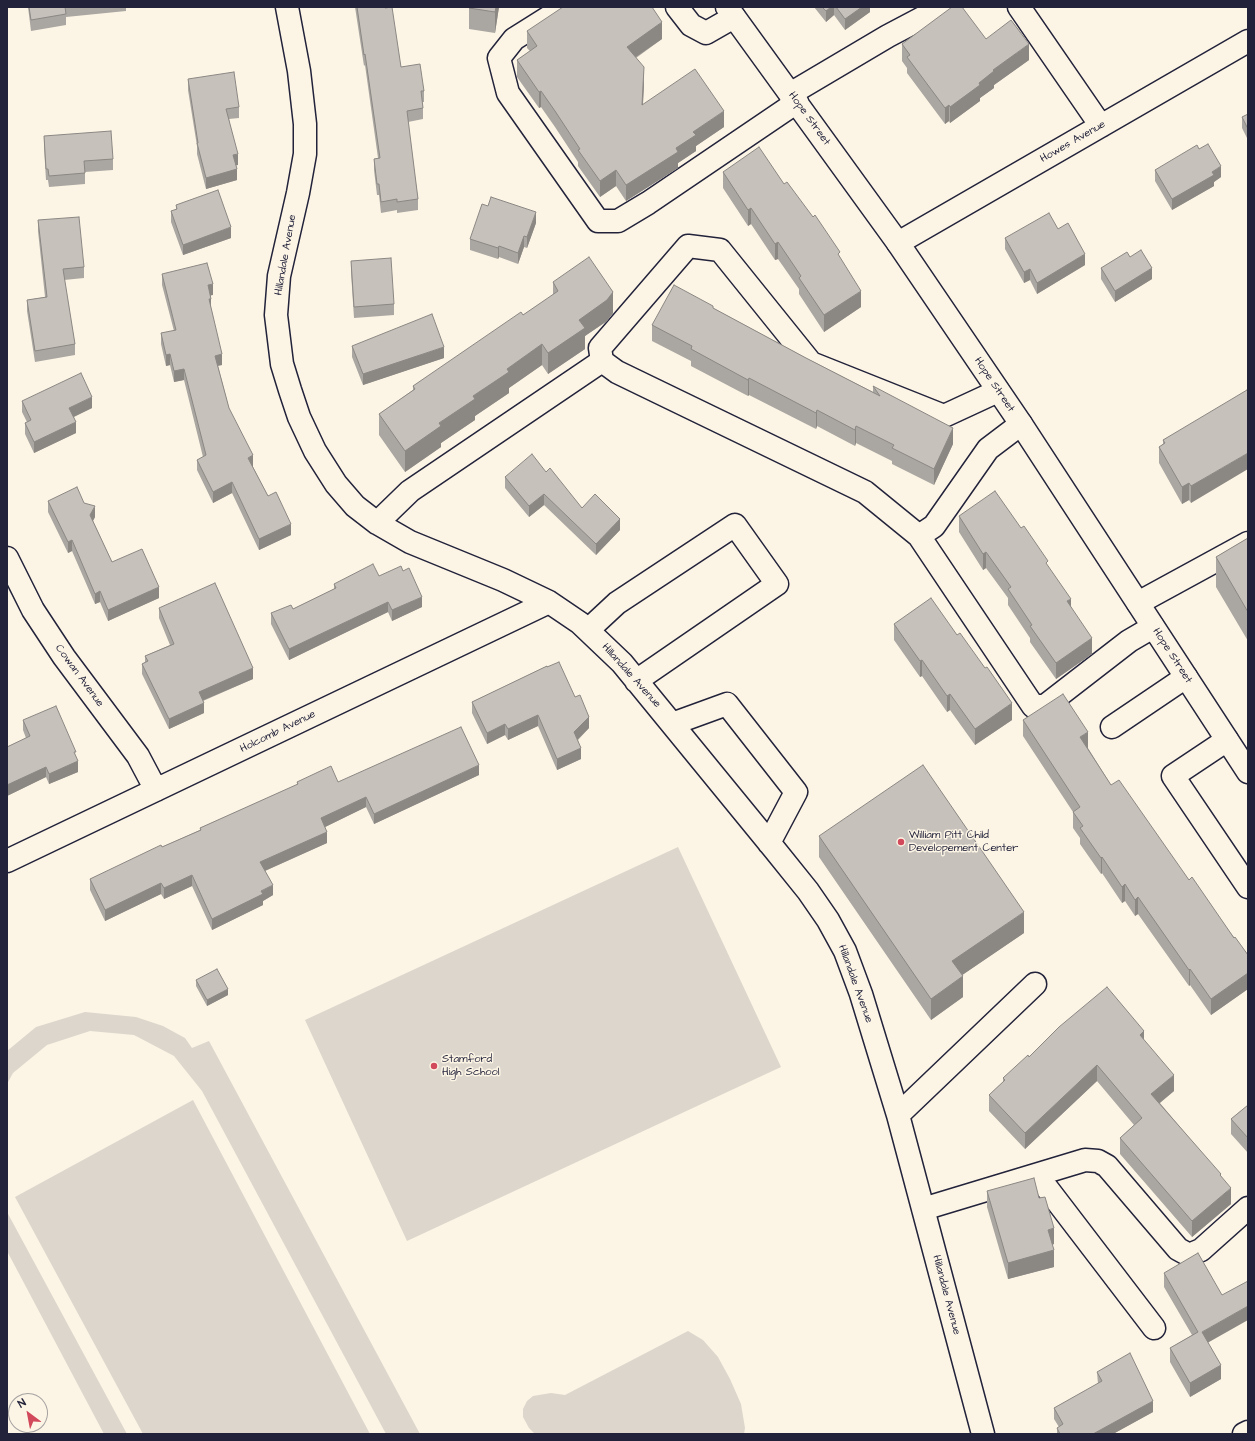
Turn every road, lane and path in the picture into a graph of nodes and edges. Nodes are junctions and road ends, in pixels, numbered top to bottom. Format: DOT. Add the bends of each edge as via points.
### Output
graph roads {
  1 [pos="287,7"];
  2 [pos="565,7"];
  3 [pos="677,7"];
  4 [pos="943,7"];
  5 [pos="1019,7"];
  6 [pos="730,12"];
  7 [pos="1248,41"];
  8 [pos="794,98"];
  9 [pos="1101,126"];
  10 [pos="898,243"];
  11 [pos="602,361"];
  12 [pos="998,391"];
  13 [pos="1021,424"];
  14 [pos="377,523"];
  15 [pos="919,536"];
  16 [pos="1248,543"];
  17 [pos="7,558"];
  18 [pos="549,602"];
  19 [pos="1138,603"];
  20 [pos="1153,626"];
  21 [pos="588,630"];
  22 [pos="1186,677"];
  23 [pos="636,681"];
  24 [pos="672,724"];
  25 [pos="1112,726"];
  26 [pos="1227,740"];
  27 [pos="1248,772"];
  28 [pos="156,790"];
  29 [pos="769,843"];
  30 [pos="7,861"];
  31 [pos="1248,887"];
  32 [pos="1035,984"];
  33 [pos="898,1115"];
  34 [pos="1037,1175"];
  35 [pos="1248,1208"];
  36 [pos="923,1209"];
  37 [pos="1154,1328"];
  38 [pos="1248,1432"];
  39 [pos="983,1434"];
  40 [pos="1244,1434"];
  1 -- 14 [label="street, Hillandale Avenue" via="299,71 305,124 305,154 279,276 276,314 282,364 299,417 315,451 336,484 355,506"];
  2 -- 8 [label="street" via="514,39 499,58 508,93 598,221 618,221 648,203"];
  3 -- 6 [label="street" via="691,25 706,33"];
  4 -- 8 [label="street" via="888,36"];
  5 -- 9 [label="street"];
  6 -- 8 [label="street, Hope Street"];
  7 -- 9 [label="street, Howes Avenue"];
  8 -- 10 [label="street, Hope Street"];
  9 -- 10 [label="street, Howes Avenue"];
  10 -- 12 [label="street, Hope Street"];
  11 -- 12 [label="street" via="600,348 688,246 720,250 811,363 944,416"];
  11 -- 14 [label="street" via="410,491"];
  11 -- 15 [label="street" via="617,372 866,492"];
  12 -- 13 [label="street, Hope Street"];
  13 -- 15 [label="street" via="988,449 934,526"];
  13 -- 19 [label="street, Hope Street"];
  14 -- 18 [label="street, Hillandale Avenue" via="410,542"];
  15 -- 20 [label="street" via="1032,706 1045,706 1129,641"];
  16 -- 19 [label="street"];
  17 -- 28 [label="street, Cowan Avenue" via="33,610 64,657 138,756"];
  18 -- 21 [label="street, Hillandale Avenue"];
  18 -- 28 [label="street, Holcomb Avenue"];
  19 -- 20 [label="street, Hope Street"];
  20 -- 22 [label="street, Hope Street"];
  21 -- 23 [label="street, Hillandale Avenue" via="622,663"];
  21 -- 23 [label="street" via="617,603 736,525 777,584"];
  22 -- 25 [label="street"];
  22 -- 26 [label="street, Hope Street"];
  23 -- 24 [label="street, Hillandale Avenue"];
  24 -- 29 [label="street, Hillandale Avenue"];
  24 -- 29 [label="street" via="727,704 796,792"];
  26 -- 27 [label="street, Hope Street"];
  26 -- 31 [label="street" via="1173,776"];
  28 -- 30 [label="street, Holcomb Avenue"];
  29 -- 33 [label="street, Hillandale Avenue" via="808,891 845,951 861,994"];
  32 -- 33 [label="street"];
  33 -- 36 [label="street, Hillandale Avenue"];
  34 -- 35 [label="street" via="1086,1160 1098,1161 1107,1166 1118,1178 1178,1249 1189,1255 1201,1250"];
  34 -- 36 [label="street"];
  34 -- 37 [label="street"];
  36 -- 39 [label="street, Hillandale Avenue"];
  38 -- 40 [label="street"];
}
